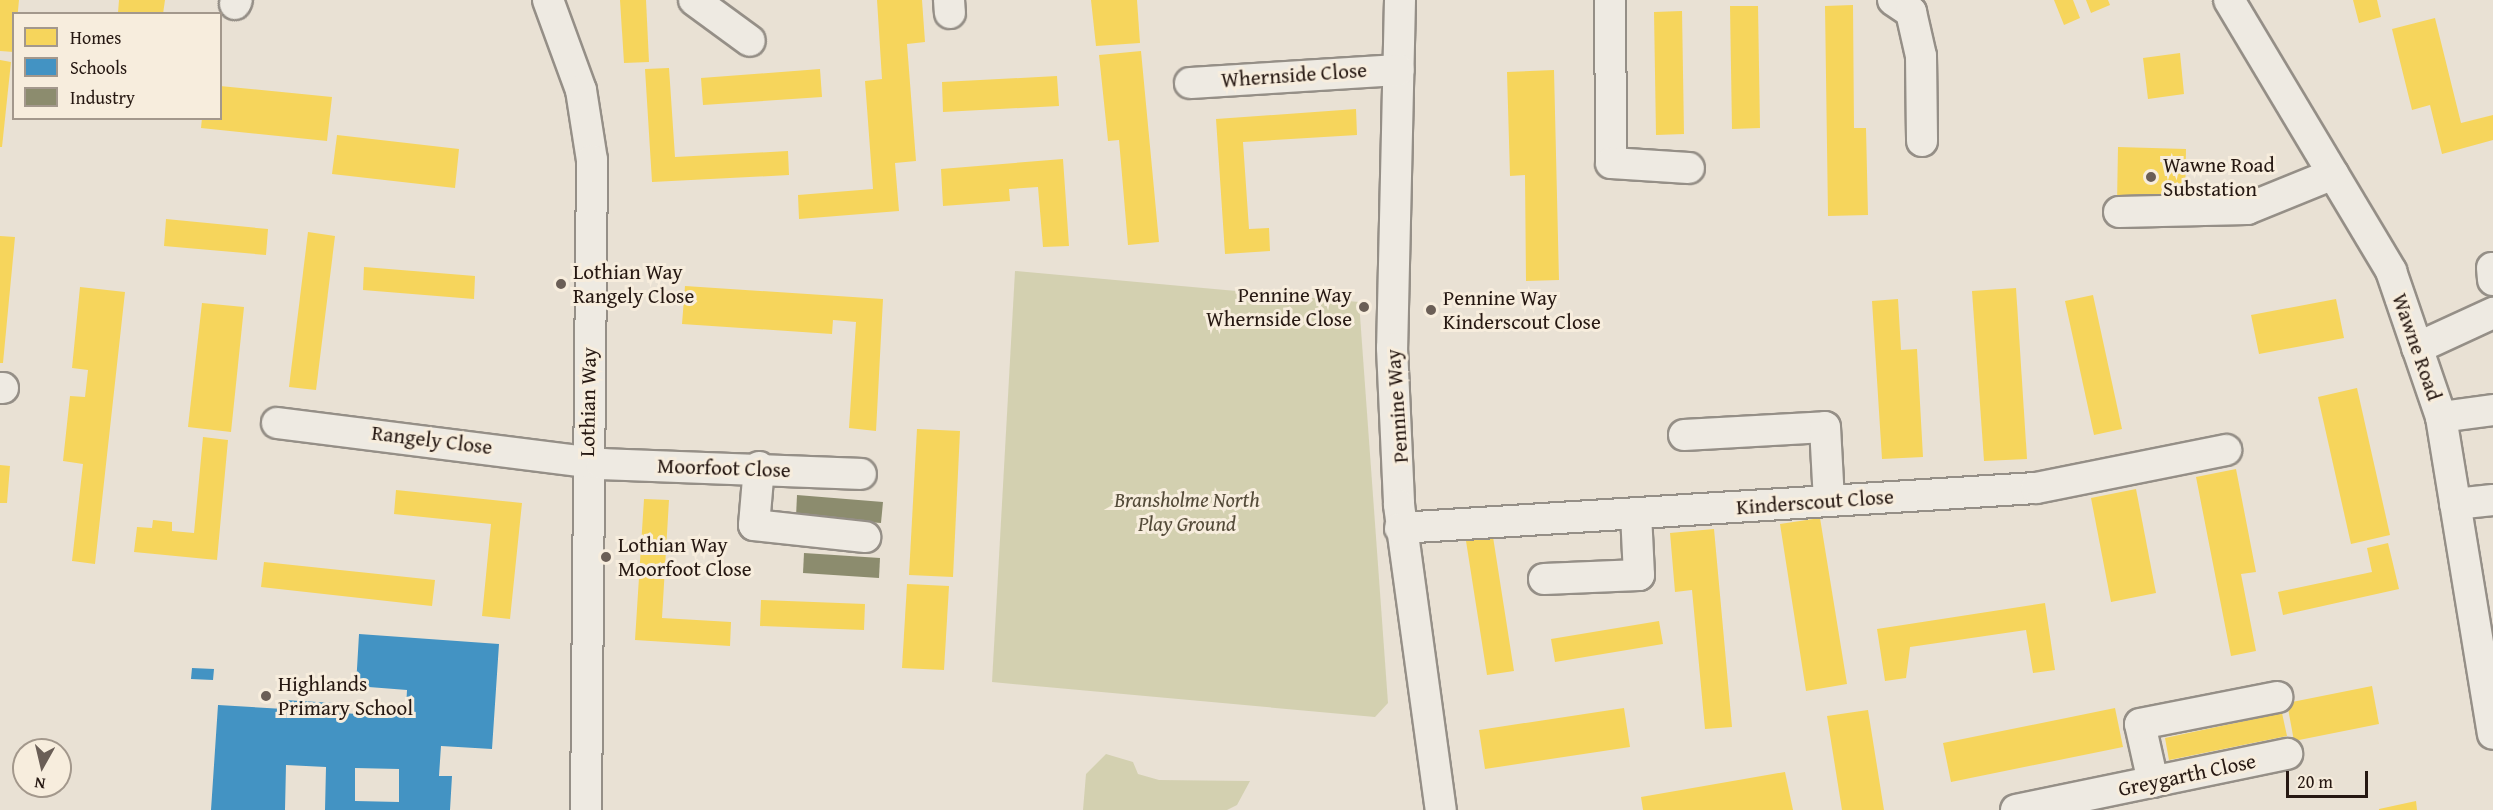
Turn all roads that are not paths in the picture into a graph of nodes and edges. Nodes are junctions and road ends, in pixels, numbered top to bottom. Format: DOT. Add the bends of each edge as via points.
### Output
graph roads {
  1 [pos="548,0"];
  2 [pos="694,0"];
  3 [pos="1400,0"];
  4 [pos="1610,0"];
  5 [pos="1893,0"];
  6 [pos="2229,0"];
  7 [pos="750,40"];
  8 [pos="1398,70"];
  9 [pos="1190,83"];
  10 [pos="1922,141"];
  11 [pos="1689,168"];
  12 [pos="2333,174"];
  13 [pos="2119,212"];
  14 [pos="2493,313"];
  15 [pos="2417,348"];
  16 [pos="2493,410"];
  17 [pos="2441,417"];
  18 [pos="277,423"];
  19 [pos="1684,435"];
  20 [pos="2226,450"];
  21 [pos="587,460"];
  22 [pos="759,467"];
  23 [pos="861,474"];
  24 [pos="1828,500"];
  25 [pos="2493,500"];
  26 [pos="2455,504"];
  27 [pos="1636,513"];
  28 [pos="1400,528"];
  29 [pos="865,537"];
  30 [pos="1544,579"];
  31 [pos="2483,612"];
  32 [pos="2277,698"];
  33 [pos="2493,734"];
  34 [pos="2287,754"];
  35 [pos="2154,782"];
  36 [pos="586,810"];
  37 [pos="1440,810"];
  38 [pos="2016,810"];
  1 -- 21 [label="street, Lothian Way" via="581,90 592,160"];
  2 -- 7 [label="street"];
  3 -- 8 [label="street, Pennine Way"];
  4 -- 11 [label="street" via="1611,163"];
  5 -- 10 [label="street" via="1911,12 1921,56"];
  6 -- 12 [label="street, Wawne Road"];
  8 -- 9 [label="street, Whernside Close"];
  8 -- 28 [label="street, Pennine Way" via="1392,348"];
  12 -- 13 [label="street" via="2247,209"];
  12 -- 15 [label="street, Wawne Road" via="2391,271"];
  14 -- 15 [label="street" via="2491,319"];
  15 -- 17 [label="street, Wawne Road"];
  16 -- 17 [label="street"];
  17 -- 26 [label="street, Wawne Road"];
  18 -- 21 [label="street, Rangely Close"];
  19 -- 24 [label="street" via="1825,427"];
  20 -- 24 [label="street, Kinderscout Close" via="2036,488"];
  21 -- 22 [label="street, Moorfoot Close" via="697,470"];
  21 -- 36 [label="street, Lothian Way"];
  22 -- 23 [label="street, Moorfoot Close"];
  22 -- 29 [label="street" via="754,525"];
  24 -- 27 [label="street, Kinderscout Close"];
  25 -- 26 [label="street"];
  26 -- 31 [label="street, Wawne Road"];
  27 -- 28 [label="street, Kinderscout Close"];
  27 -- 30 [label="street" via="1639,575"];
  28 -- 37 [label="street, Pennine Way"];
  31 -- 33 [label="street, Wawne Road"];
  32 -- 35 [label="street" via="2140,724"];
  34 -- 35 [label="street, Greygarth Close"];
  35 -- 38 [label="street, Greygarth Close"];
}
